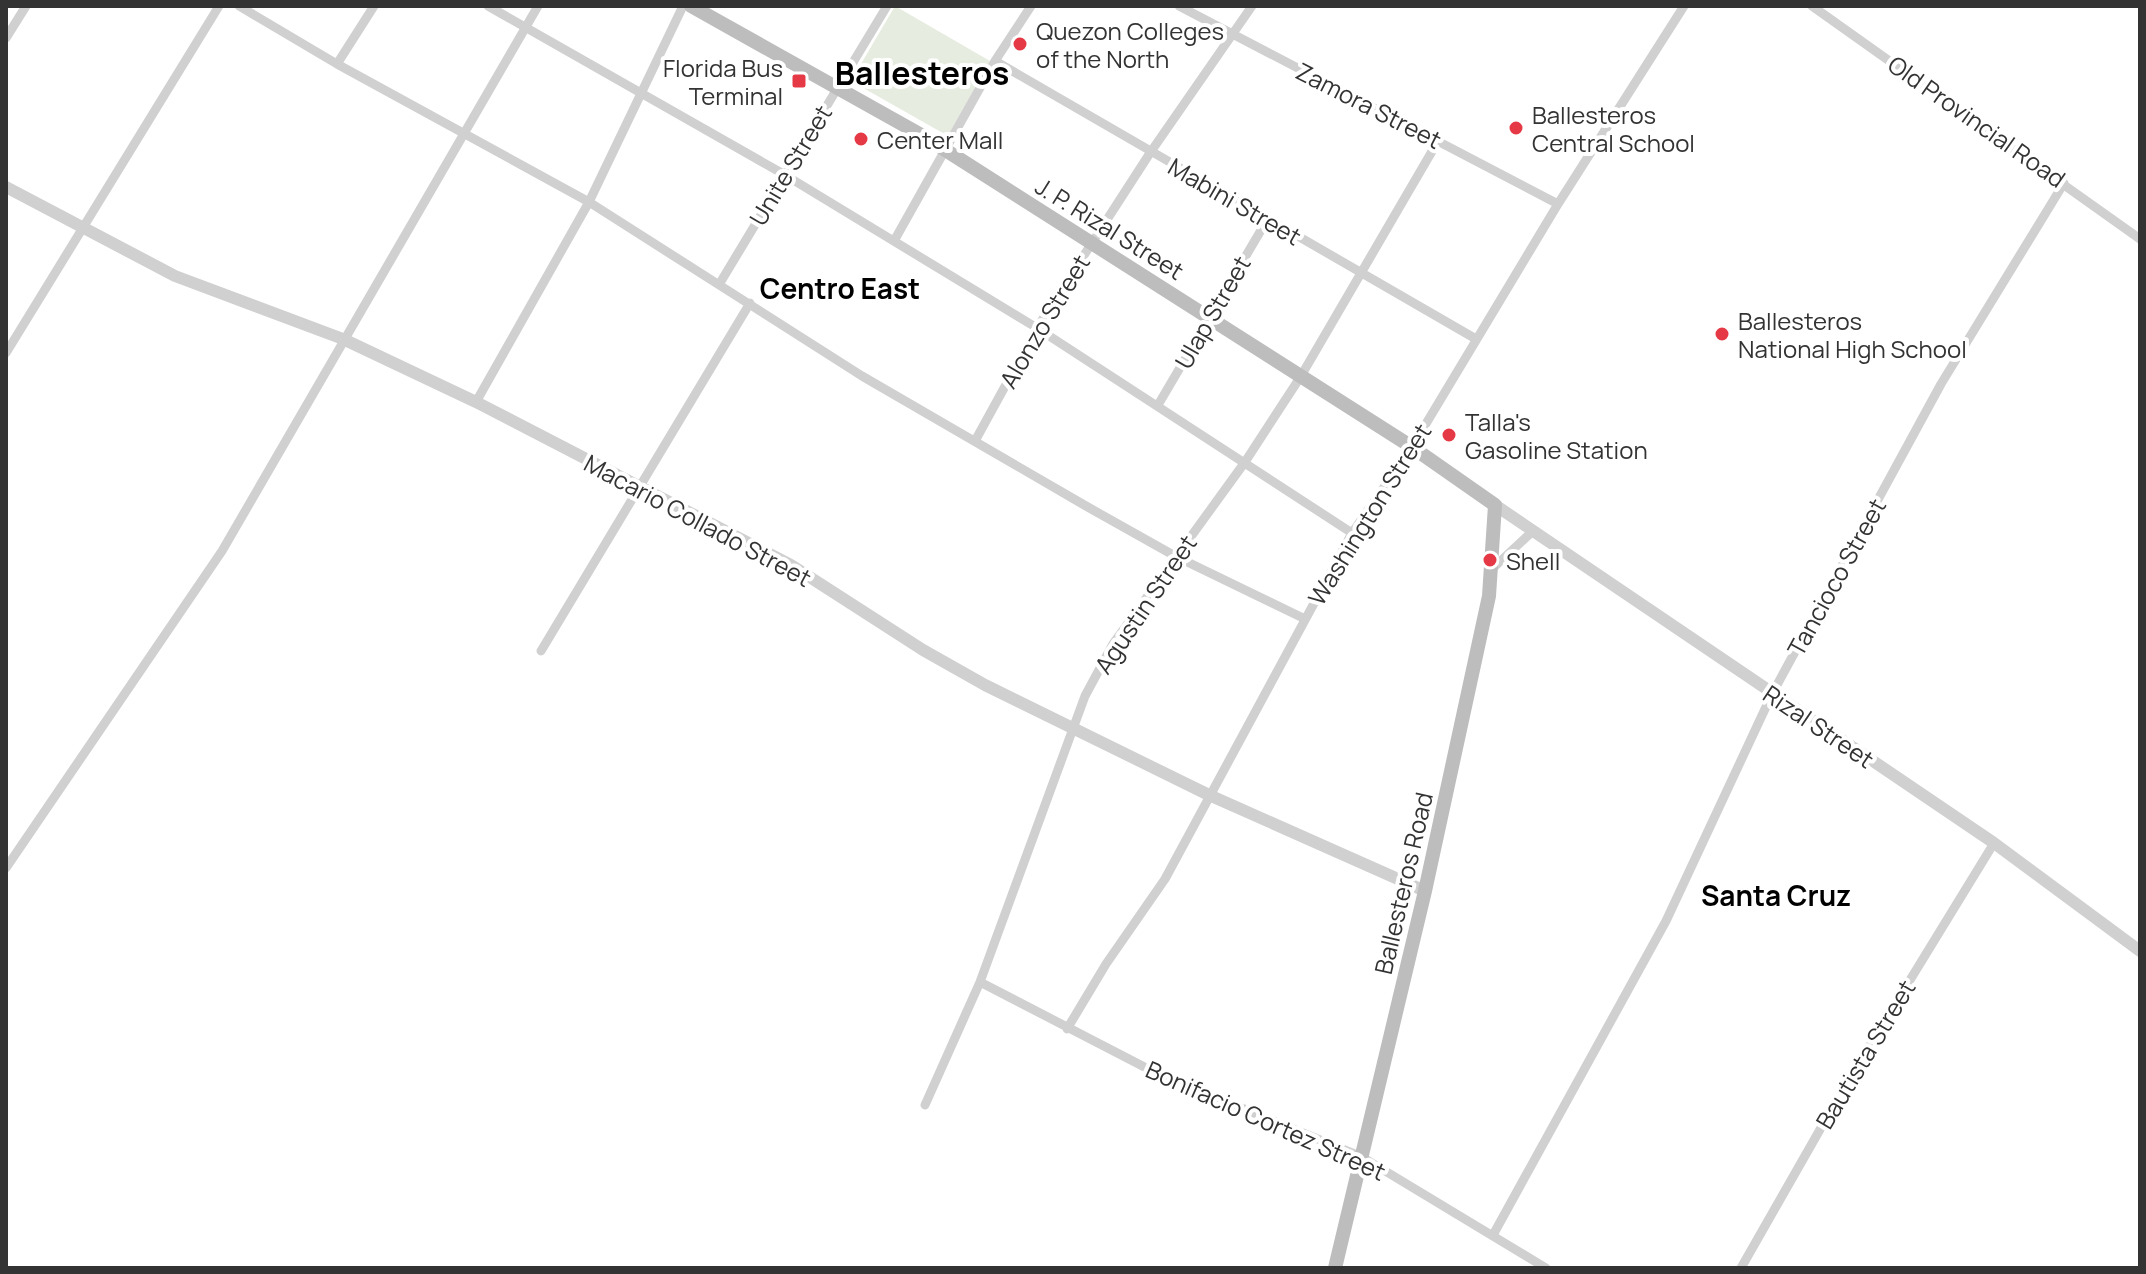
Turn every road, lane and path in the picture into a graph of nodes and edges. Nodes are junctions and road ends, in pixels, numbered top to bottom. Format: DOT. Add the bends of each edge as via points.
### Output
graph roads {
  1 [pos="26,6"];
  2 [pos="219,6"];
  3 [pos="239,6"];
  4 [pos="374,6"];
  5 [pos="488,6"];
  6 [pos="538,6"];
  7 [pos="683,6"];
  8 [pos="691,6"];
  9 [pos="887,6"];
  10 [pos="1031,6"];
  11 [pos="1179,6"];
  12 [pos="1252,6"];
  13 [pos="1684,6"];
  14 [pos="1812,6"];
  15 [pos="526,29"];
  16 [pos="1233,35"];
  17 [pos="6,38"];
  18 [pos="995,61"];
  19 [pos="337,64"];
  20 [pos="837,87"];
  21 [pos="641,95"];
  22 [pos="465,132"];
  23 [pos="1438,141"];
  24 [pos="946,150"];
  25 [pos="1150,153"];
  26 [pos="785,175"];
  27 [pos="2064,183"];
  28 [pos="6,187"];
  29 [pos="589,202"];
  30 [pos="1558,204"];
  31 [pos="1267,220"];
  32 [pos="83,229"];
  33 [pos="2140,239"];
  34 [pos="894,241"];
  35 [pos="1092,242"];
  36 [pos="1358,272"];
  37 [pos="720,283"];
  38 [pos="750,303"];
  39 [pos="1208,316"];
  40 [pos="1037,328"];
  41 [pos="343,339"];
  42 [pos="1476,339"];
  43 [pos="6,353"];
  44 [pos="1301,376"];
  45 [pos="476,402"];
  46 [pos="1158,405"];
  47 [pos="975,441"];
  48 [pos="1412,447"];
  49 [pos="1245,462"];
  50 [pos="637,487"];
  51 [pos="1495,505"];
  52 [pos="1533,531"];
  53 [pos="1352,533"];
  54 [pos="1175,556"];
  55 [pos="1492,569"];
  56 [pos="1303,618"];
  57 [pos="541,651"];
  58 [pos="1772,694"];
  59 [pos="1076,728"];
  60 [pos="1209,795"];
  61 [pos="1994,843"];
  62 [pos="6,868"];
  63 [pos="1425,891"];
  64 [pos="2140,951"];
  65 [pos="980,982"];
  66 [pos="1067,1029"];
  67 [pos="925,1105"];
  68 [pos="1362,1157"];
  69 [pos="1493,1235"];
  70 [pos="1335,1268"];
  71 [pos="1546,1268"];
  72 [pos="1741,1268"];
  1 -- 17 [label="street"];
  2 -- 32 [label="street"];
  3 -- 19 [label="street"];
  4 -- 19 [label="street"];
  5 -- 15 [label="street"];
  6 -- 15 [label="street"];
  7 -- 21 [label="street"];
  8 -- 20 [label="main road, J. P. Rizal Street"];
  9 -- 20 [label="street, Unite Street"];
  10 -- 18 [label="street"];
  11 -- 16 [label="street, Zamora Street"];
  12 -- 16 [label="street, Alonzo Street"];
  13 -- 30 [label="street, Washington Street"];
  14 -- 27 [label="street, Old Provincial Road"];
  15 -- 21 [label="street"];
  15 -- 22 [label="street"];
  16 -- 23 [label="street, Zamora Street"];
  16 -- 25 [label="street, Alonzo Street"];
  18 -- 24 [label="street"];
  18 -- 25 [label="street, Mabini Street"];
  19 -- 22 [label="street"];
  20 -- 24 [label="main road, J. P. Rizal Street"];
  20 -- 26 [label="street, Unite Street"];
  21 -- 26 [label="street"];
  21 -- 29 [label="street"];
  22 -- 29 [label="street"];
  22 -- 41 [label="street"];
  23 -- 30 [label="street, Zamora Street"];
  23 -- 36 [label="street, Agustin Street"];
  24 -- 34 [label="street"];
  24 -- 35 [label="main road, J. P. Rizal Street"];
  25 -- 31 [label="street, Mabini Street"];
  25 -- 35 [label="street, Alonzo Street"];
  26 -- 34 [label="street"];
  26 -- 37 [label="street, Unite Street"];
  27 -- 33 [label="street, Old Provincial Road"];
  27 -- 58 [label="street, Tancioco Street" via="1941,384"];
  28 -- 32 [label="street, Macario Collado Street"];
  29 -- 37 [label="street"];
  29 -- 45 [label="street"];
  30 -- 42 [label="street, Washington Street"];
  31 -- 36 [label="street, Mabini Street"];
  31 -- 39 [label="street, Ulap Street"];
  32 -- 41 [label="street, Macario Collado Street" via="175,276"];
  32 -- 43 [label="street"];
  34 -- 40 [label="street"];
  35 -- 39 [label="main road, J. P. Rizal Street"];
  35 -- 40 [label="street, Alonzo Street"];
  36 -- 42 [label="street, Mabini Street"];
  36 -- 44 [label="street, Agustin Street"];
  37 -- 38 [label="street"];
  38 -- 47 [label="street"];
  38 -- 50 [label="street"];
  39 -- 44 [label="main road, J. P. Rizal Street"];
  39 -- 46 [label="street, Ulap Street"];
  40 -- 46 [label="street"];
  40 -- 47 [label="street, Alonzo Street"];
  41 -- 45 [label="street, Macario Collado Street"];
  41 -- 62 [label="street" via="222,551"];
  42 -- 48 [label="street, Washington Street"];
  44 -- 48 [label="main road, J. P. Rizal Street"];
  44 -- 49 [label="street, Agustin Street"];
  45 -- 50 [label="street, Macario Collado Street"];
  46 -- 49 [label="street"];
  47 -- 54 [label="street"];
  48 -- 51 [label="main road, J. P. Rizal Street"];
  48 -- 53 [label="street, Washington Street"];
  49 -- 53 [label="street"];
  49 -- 54 [label="street, Agustin Street"];
  50 -- 57 [label="street"];
  50 -- 59 [label="street, Macario Collado Street" via="791,565 958,671"];
  51 -- 52 [label="street, Rizal Street"];
  51 -- 55 [label="main road, Ballesteros Road"];
  52 -- 55 [label="street"];
  52 -- 58 [label="street, Rizal Street"];
  53 -- 56 [label="street, Washington Street"];
  54 -- 56 [label="street"];
  54 -- 59 [label="street, Agustin Street" via="1113,644 1085,696"];
  55 -- 63 [label="main road, Ballesteros Road"];
  56 -- 60 [label="street, Washington Street"];
  58 -- 61 [label="street, Rizal Street"];
  58 -- 69 [label="street, Tancioco Street" via="1666,921"];
  59 -- 60 [label="street, Macario Collado Street"];
  59 -- 65 [label="street, Agustin Street"];
  60 -- 63 [label="street, Macario Collado Street"];
  60 -- 66 [label="street, Washington Street" via="1165,879"];
  61 -- 64 [label="street, Rizal Street"];
  61 -- 72 [label="street, Bautista Street"];
  63 -- 68 [label="main road, Ballesteros Road"];
  65 -- 66 [label="street, Bonifacio Cortez Street"];
  65 -- 67 [label="street, Agustin Street"];
  66 -- 68 [label="street, Bonifacio Cortez Street" via="1156,1073"];
  68 -- 69 [label="street, Bonifacio Cortez Street"];
  68 -- 70 [label="main road, Ballesteros Road"];
  69 -- 71 [label="street, Bonifacio Cortez Street"];
}
